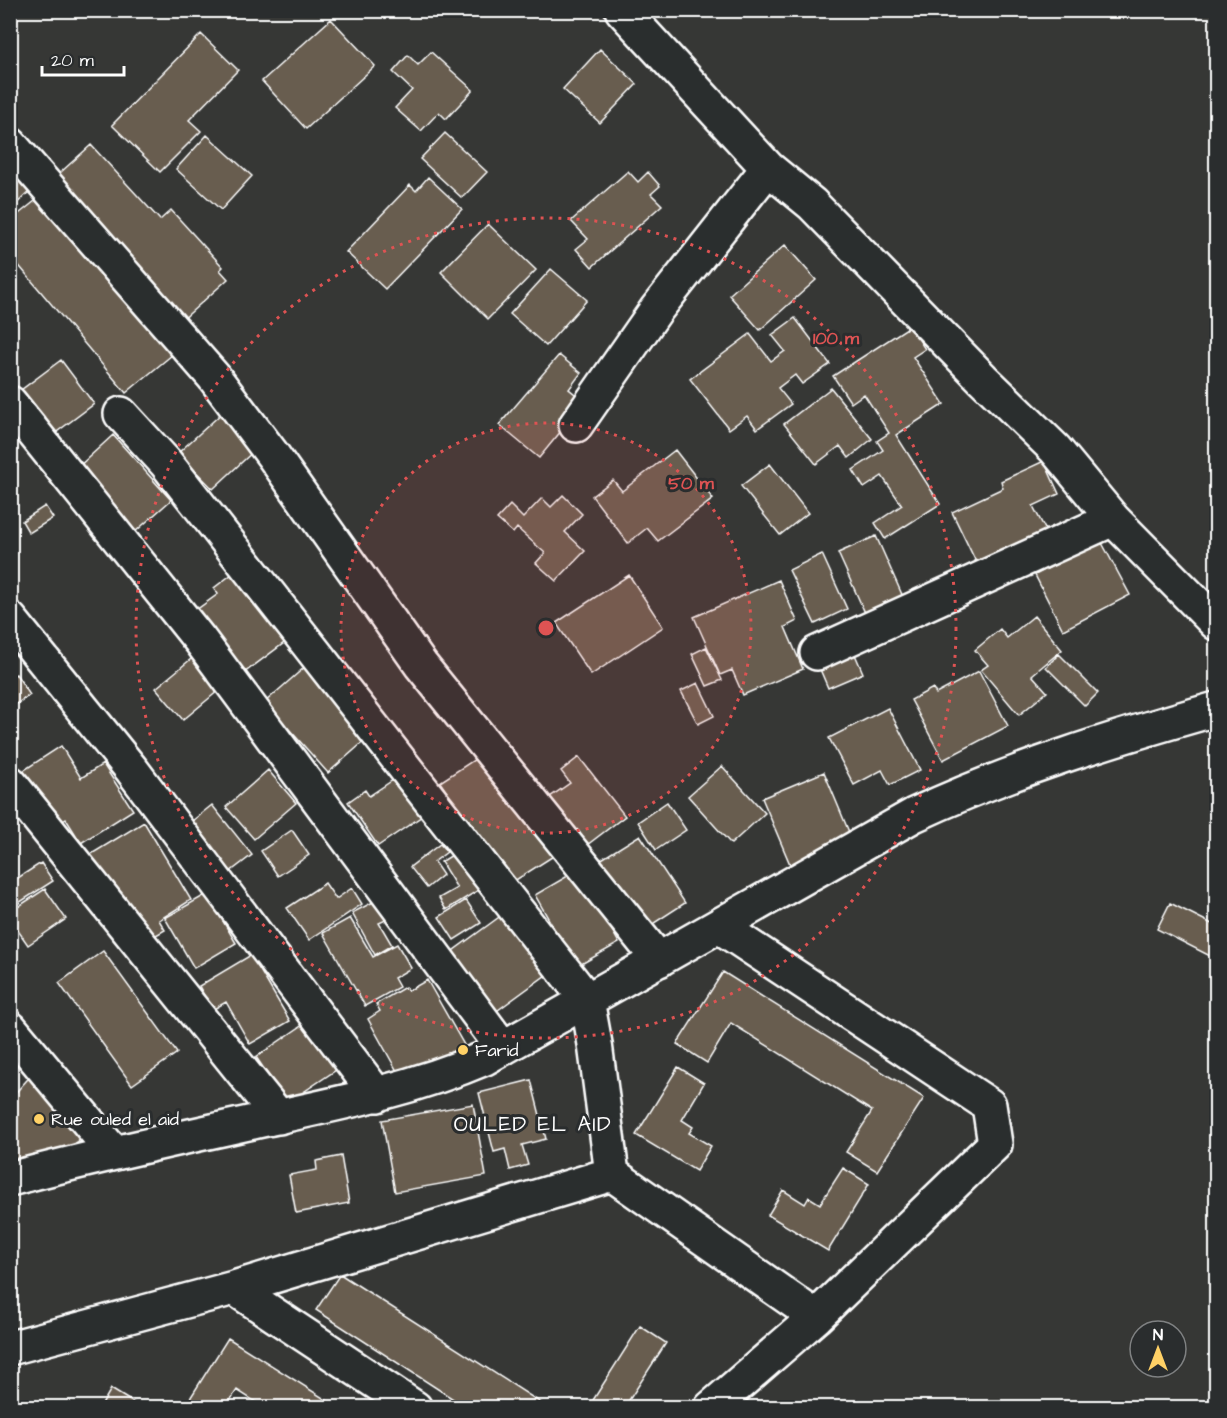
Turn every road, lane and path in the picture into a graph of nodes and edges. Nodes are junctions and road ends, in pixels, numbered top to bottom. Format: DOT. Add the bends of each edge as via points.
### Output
graph roads {
  1 [pos="622,10"];
  2 [pos="10,144"];
  3 [pos="768,168"];
  4 [pos="10,403"];
  5 [pos="121,414"];
  6 [pos="576,425"];
  7 [pos="1113,519"];
  8 [pos="10,619"];
  9 [pos="1216,623"];
  10 [pos="818,653"];
  11 [pos="1216,709"];
  12 [pos="10,783"];
  13 [pos="719,926"];
  14 [pos="659,960"];
  15 [pos="587,1000"];
  16 [pos="10,1028"];
  17 [pos="503,1048"];
  18 [pos="377,1095"];
  19 [pos="279,1117"];
  20 [pos="114,1153"];
  21 [pos="612,1174"];
  22 [pos="10,1179"];
  23 [pos="234,1288"];
  24 [pos="816,1317"];
  25 [pos="10,1348"];
  26 [pos="416,1407"];
  27 [pos="711,1407"];
  1 -- 3 [label="street"];
  2 -- 14 [label="street" via="214,377 421,665"];
  3 -- 6 [label="street" via="656,310"];
  3 -- 7 [label="street" via="812,204 1055,450"];
  4 -- 17 [label="street" via="200,640"];
  5 -- 15 [label="street" via="166,463"];
  7 -- 9 [label="street"];
  7 -- 10 [label="street"];
  8 -- 18 [label="street" via="132,770"];
  11 -- 13 [label="street" via="1037,764 947,800"];
  12 -- 19 [label="street"];
  13 -- 14 [label="street"];
  13 -- 24 [label="street" via="989,1105 995,1144"];
  14 -- 15 [label="street"];
  15 -- 17 [label="street"];
  15 -- 21 [label="street"];
  16 -- 20 [label="street"];
  17 -- 18 [label="street" via="456,1070"];
  18 -- 19 [label="street"];
  19 -- 20 [label="street"];
  20 -- 22 [label="street"];
  21 -- 23 [label="street"];
  21 -- 24 [label="street"];
  23 -- 25 [label="street"];
  23 -- 26 [label="street"];
  24 -- 27 [label="street"];
}
